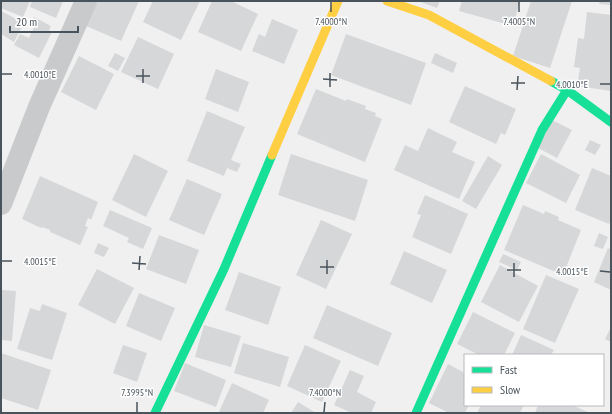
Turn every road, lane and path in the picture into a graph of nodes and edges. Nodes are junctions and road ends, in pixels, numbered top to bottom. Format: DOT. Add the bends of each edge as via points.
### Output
graph roads {
  1 [pos="86,1"];
  2 [pos="338,1"];
  3 [pos="387,1"];
  4 [pos="567,90"];
  5 [pos="611,122"];
  6 [pos="1,204"];
  7 [pos="155,413"];
  8 [pos="416,413"];
  1 -- 6 [label="street" via="39,107"];
  2 -- 7 [label="street" via="224,269"];
  3 -- 4 [label="street" via="429,15"];
  4 -- 5 [label="street"];
  4 -- 8 [label="street" via="542,130"];
}
